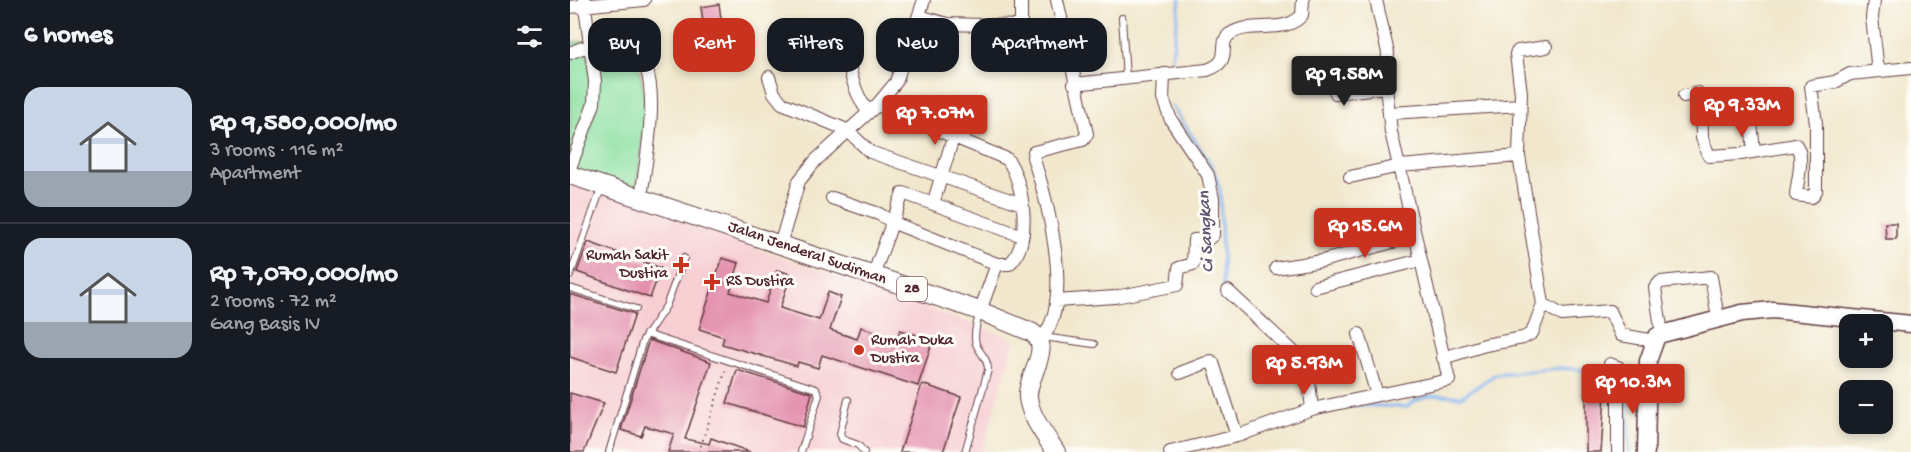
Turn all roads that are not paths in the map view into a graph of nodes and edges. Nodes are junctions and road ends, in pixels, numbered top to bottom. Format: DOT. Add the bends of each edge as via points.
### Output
graph roads {
  1 [pos="644,0"];
  2 [pos="924,0"];
  3 [pos="1021,0"];
  4 [pos="1057,0"];
  5 [pos="1303,0"];
  6 [pos="1376,0"];
  7 [pos="1874,0"];
  8 [pos="585,3"];
  9 [pos="570,7"];
  10 [pos="919,16"];
  11 [pos="1122,18"];
  12 [pos="588,28"];
  13 [pos="588,45"];
  14 [pos="1546,47"];
  15 [pos="570,52"];
  16 [pos="1911,68"];
  17 [pos="1878,71"];
  18 [pos="594,72"];
  19 [pos="647,72"];
  20 [pos="850,72"];
  21 [pos="1168,74"];
  22 [pos="769,77"];
  23 [pos="1126,78"];
  24 [pos="1331,79"];
  25 [pos="1074,84"];
  26 [pos="1386,87"];
  27 [pos="1684,96"];
  28 [pos="1521,105"];
  29 [pos="872,108"];
  30 [pos="1390,113"];
  31 [pos="1750,113"];
  32 [pos="847,130"];
  33 [pos="953,138"];
  34 [pos="1754,151"];
  35 [pos="1519,156"];
  36 [pos="1400,166"];
  37 [pos="570,168"];
  38 [pos="570,175"];
  39 [pos="940,176"];
  40 [pos="1350,177"];
  41 [pos="603,185"];
  42 [pos="641,198"];
  43 [pos="832,198"];
  44 [pos="933,204"];
  45 [pos="1022,204"];
  46 [pos="894,223"];
  47 [pos="1022,236"];
  48 [pos="1415,236"];
  49 [pos="780,245"];
  50 [pos="684,258"];
  51 [pos="1422,260"];
  52 [pos="997,264"];
  53 [pos="1276,268"];
  54 [pos="570,276"];
  55 [pos="873,276"];
  56 [pos="1315,287"];
  57 [pos="570,288"];
  58 [pos="1228,291"];
  59 [pos="1056,301"];
  60 [pos="1543,304"];
  61 [pos="636,309"];
  62 [pos="980,311"];
  63 [pos="1718,318"];
  64 [pos="1911,324"];
  65 [pos="646,334"];
  66 [pos="1359,334"];
  67 [pos="1041,338"];
  68 [pos="1658,338"];
  69 [pos="1094,344"];
  70 [pos="1443,358"];
  71 [pos="1616,370"];
  72 [pos="1180,372"];
  73 [pos="1377,395"];
  74 [pos="848,400"];
  75 [pos="1312,409"];
  76 [pos="1237,436"];
  77 [pos="609,452"];
  78 [pos="801,452"];
  79 [pos="864,452"];
  80 [pos="965,452"];
  81 [pos="1056,452"];
  82 [pos="1170,452"];
  83 [pos="1618,452"];
  84 [pos="1647,452"];
  1 -- 8 [label="street"];
  2 -- 10 [label="street"];
  3 -- 10 [label="street" via="1018,26 947,24"];
  4 -- 25 [label="street"];
  5 -- 21 [label="street" via="1302,15 1292,23 1229,35 1223,62 1217,67"];
  6 -- 26 [label="street" via="1388,53"];
  7 -- 17 [label="street" via="1872,18"];
  8 -- 9 [label="street"];
  8 -- 12 [label="street"];
  10 -- 29 [label="street" via="896,82"];
  11 -- 23 [label="lane"];
  13 -- 15 [label="street"];
  14 -- 28 [label="street" via="1516,54"];
  16 -- 17 [label="street"];
  17 -- 34 [label="street" via="1850,74 1835,82 1811,86 1816,124 1814,196 1796,195 1799,147"];
  18 -- 37 [label="street" via="594,104"];
  19 -- 42 [label="street" via="649,146"];
  20 -- 29 [label="street" via="855,92"];
  21 -- 23 [label="street"];
  21 -- 59 [label="street" via="1163,99 1171,120 1208,175 1213,199 1213,236 1194,240 1193,264 1179,269 1177,285 1115,297"];
  22 -- 32 [label="street" via="782,103"];
  23 -- 25 [label="street"];
  24 -- 26 [label="street" via="1336,93"];
  25 -- 59 [label="street" via="1086,138 1037,150 1033,157 1052,225"];
  26 -- 30 [label="street"];
  27 -- 34 [label="street" via="1701,96 1702,138 1709,156"];
  28 -- 30 [label="street"];
  28 -- 35 [label="street"];
  29 -- 32 [label="street"];
  29 -- 33 [label="street"];
  30 -- 36 [label="street"];
  31 -- 34 [label="street"];
  32 -- 39 [label="street" via="867,150"];
  32 -- 49 [label="street" via="799,181"];
  33 -- 39 [label="street"];
  33 -- 45 [label="street" via="1007,159 1016,176"];
  35 -- 36 [label="street"];
  35 -- 60 [label="street"];
  36 -- 40 [label="street"];
  36 -- 48 [label="street"];
  38 -- 41 [label="main road, Jalan Jenderal Sudirman / 28"];
  39 -- 44 [label="street"];
  39 -- 45 [label="street"];
  41 -- 42 [label="main road, Jalan Jenderal Sudirman / 28"];
  41 -- 54 [label="lane"];
  42 -- 49 [label="main road, Jalan Jenderal Sudirman / 28"];
  43 -- 46 [label="street"];
  44 -- 46 [label="street" via="903,193"];
  44 -- 47 [label="street"];
  45 -- 47 [label="street"];
  46 -- 52 [label="street"];
  46 -- 55 [label="street"];
  47 -- 52 [label="street" via="1012,263"];
  48 -- 51 [label="street"];
  48 -- 53 [label="street" via="1322,261"];
  49 -- 55 [label="main road, Jalan Jenderal Sudirman / 28"];
  50 -- 65 [label="lane" via="666,306"];
  51 -- 56 [label="street"];
  51 -- 70 [label="street"];
  52 -- 62 [label="street"];
  55 -- 62 [label="main road, Jalan Jenderal Sudirman / 28"];
  57 -- 61 [label="lane"];
  58 -- 75 [label="street" via="1299,357 1308,373"];
  59 -- 67 [label="street" via="1050,325"];
  60 -- 68 [label="street" via="1562,315 1610,311 1621,335"];
  60 -- 70 [label="street" via="1532,333 1524,338"];
  62 -- 67 [label="main road, Jalan Jenderal Sudirman / 28"];
  62 -- 80 [label="lane" via="975,338 988,361 988,370"];
  63 -- 64 [label="main road" via="1773,310"];
  63 -- 68 [label="main road"];
  63 -- 68 [label="street" via="1711,278 1660,282 1656,288"];
  65 -- 77 [label="lane"];
  65 -- 78 [label="lane" via="819,392"];
  66 -- 73 [label="street"];
  67 -- 69 [label="lane"];
  67 -- 81 [label="main road" via="1028,391 1036,419"];
  68 -- 84 [label="main road" via="1648,361"];
  70 -- 73 [label="street" via="1449,380"];
  71 -- 83 [label="street"];
  72 -- 76 [label="street" via="1213,363"];
  73 -- 75 [label="street"];
  74 -- 79 [label="lane" via="840,434"];
  75 -- 76 [label="street"];
  76 -- 82 [label="street"];
}
